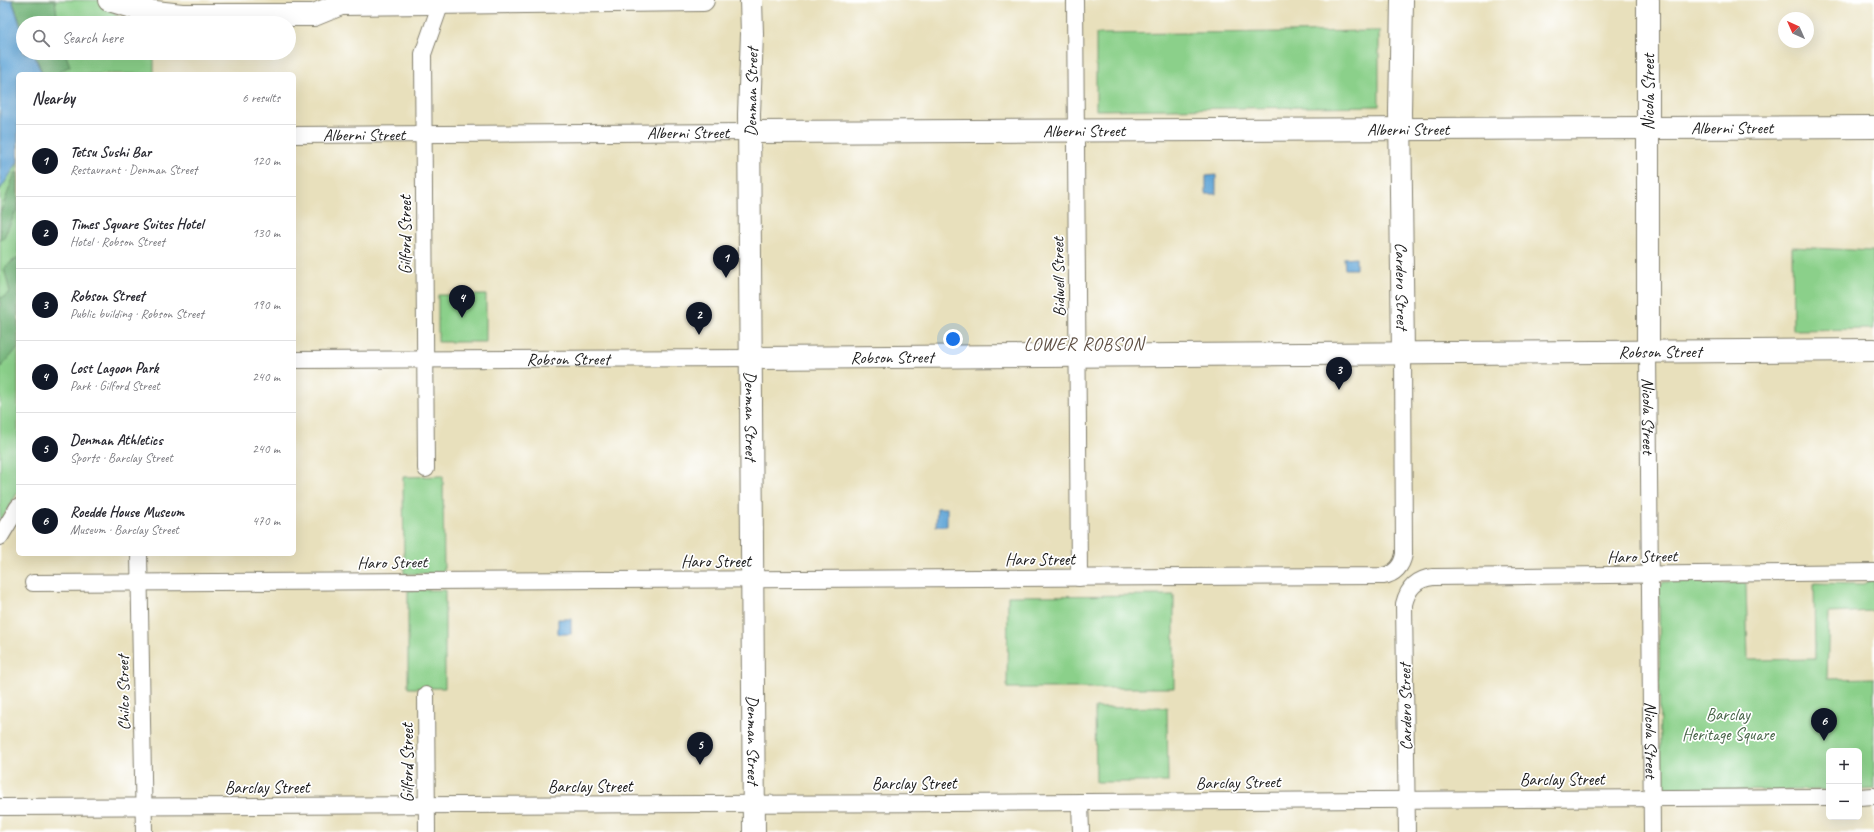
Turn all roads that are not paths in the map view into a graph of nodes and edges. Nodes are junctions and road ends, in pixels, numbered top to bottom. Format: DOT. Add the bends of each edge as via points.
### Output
graph roads {
  1 [pos="703,0"];
  2 [pos="751,0"];
  3 [pos="1075,0"];
  4 [pos="1402,0"];
  5 [pos="1648,0"];
  6 [pos="113,1"];
  7 [pos="337,2"];
  8 [pos="441,3"];
  9 [pos="1874,127"];
  10 [pos="1648,128"];
  11 [pos="1401,130"];
  12 [pos="1077,131"];
  13 [pos="750,132"];
  14 [pos="424,134"];
  15 [pos="296,135"];
  16 [pos="1874,350"];
  17 [pos="1648,352"];
  18 [pos="1403,354"];
  19 [pos="1077,356"];
  20 [pos="751,358"];
  21 [pos="425,359"];
  22 [pos="296,360"];
  23 [pos="426,469"];
  24 [pos="16,510"];
  25 [pos="0,537"];
  26 [pos="139,556"];
  27 [pos="1397,569"];
  28 [pos="1874,572"];
  29 [pos="1650,575"];
  30 [pos="1079,578"];
  31 [pos="752,580"];
  32 [pos="33,583"];
  33 [pos="139,584"];
  34 [pos="1413,585"];
  35 [pos="426,694"];
  36 [pos="1874,796"];
  37 [pos="1826,797"];
  38 [pos="1862,797"];
  39 [pos="1652,799"];
  40 [pos="1407,800"];
  41 [pos="1080,802"];
  42 [pos="754,803"];
  43 [pos="426,805"];
  44 [pos="144,806"];
  45 [pos="0,807"];
  46 [pos="144,832"];
  47 [pos="427,832"];
  48 [pos="754,832"];
  49 [pos="1081,832"];
  50 [pos="1407,832"];
  51 [pos="1652,832"];
  1 -- 8 [label="main road"];
  2 -- 13 [label="main road, Denman Street"];
  3 -- 12 [label="street, Bidwell Street"];
  4 -- 11 [label="main road, Cardero Street"];
  5 -- 10 [label="main road, Nicola Street"];
  6 -- 7 [label="main road" via="155,13 182,15 314,15"];
  7 -- 8 [label="main road"];
  8 -- 14 [label="street, Gilford Street" via="423,54"];
  9 -- 10 [label="main road, Alberni Street"];
  10 -- 11 [label="main road, Alberni Street"];
  10 -- 17 [label="main road, Nicola Street"];
  11 -- 12 [label="main road, Alberni Street"];
  11 -- 18 [label="main road, Cardero Street"];
  12 -- 13 [label="main road, Alberni Street"];
  12 -- 19 [label="street, Bidwell Street"];
  13 -- 14 [label="street, Alberni Street"];
  13 -- 20 [label="main road, Denman Street"];
  14 -- 15 [label="street, Alberni Street"];
  14 -- 21 [label="street, Gilford Street"];
  16 -- 17 [label="main road, Robson Street"];
  17 -- 18 [label="main road, Robson Street"];
  17 -- 29 [label="street, Nicola Street"];
  18 -- 19 [label="main road, Robson Street"];
  18 -- 27 [label="street, Cardero Street" via="1404,554"];
  19 -- 20 [label="main road, Robson Street"];
  19 -- 30 [label="street, Bidwell Street"];
  20 -- 21 [label="street, Robson Street"];
  20 -- 31 [label="main road, Denman Street"];
  21 -- 22 [label="street, Robson Street"];
  21 -- 23 [label="street, Gilford Street"];
  24 -- 25 [label="street"];
  26 -- 33 [label="street, Chilco Street"];
  27 -- 30 [label="street, Haro Street" via="1383,576"];
  28 -- 29 [label="street, Haro Street"];
  29 -- 34 [label="street, Haro Street" via="1433,577 1421,579"];
  29 -- 39 [label="street, Nicola Street"];
  30 -- 31 [label="street, Haro Street"];
  31 -- 33 [label="street, Haro Street"];
  31 -- 42 [label="main road, Denman Street"];
  32 -- 33 [label="street, Haro Street"];
  33 -- 44 [label="street, Chilco Street"];
  34 -- 40 [label="street, Cardero Street" via="1404,604"];
  35 -- 43 [label="street, Gilford Street"];
  36 -- 38 [label="street"];
  37 -- 39 [label="street, Barclay Street"];
  39 -- 40 [label="street, Barclay Street"];
  39 -- 51 [label="street, Nicola Street"];
  40 -- 41 [label="street, Barclay Street"];
  40 -- 50 [label="street, Cardero Street"];
  41 -- 42 [label="street, Barclay Street"];
  41 -- 49 [label="street"];
  42 -- 43 [label="street, Barclay Street"];
  42 -- 48 [label="main road, Denman Street"];
  43 -- 44 [label="street, Barclay Street"];
  43 -- 47 [label="street, Gilford Street"];
  44 -- 45 [label="street, Barclay Street"];
  44 -- 46 [label="street, Chilco Street"];
}
